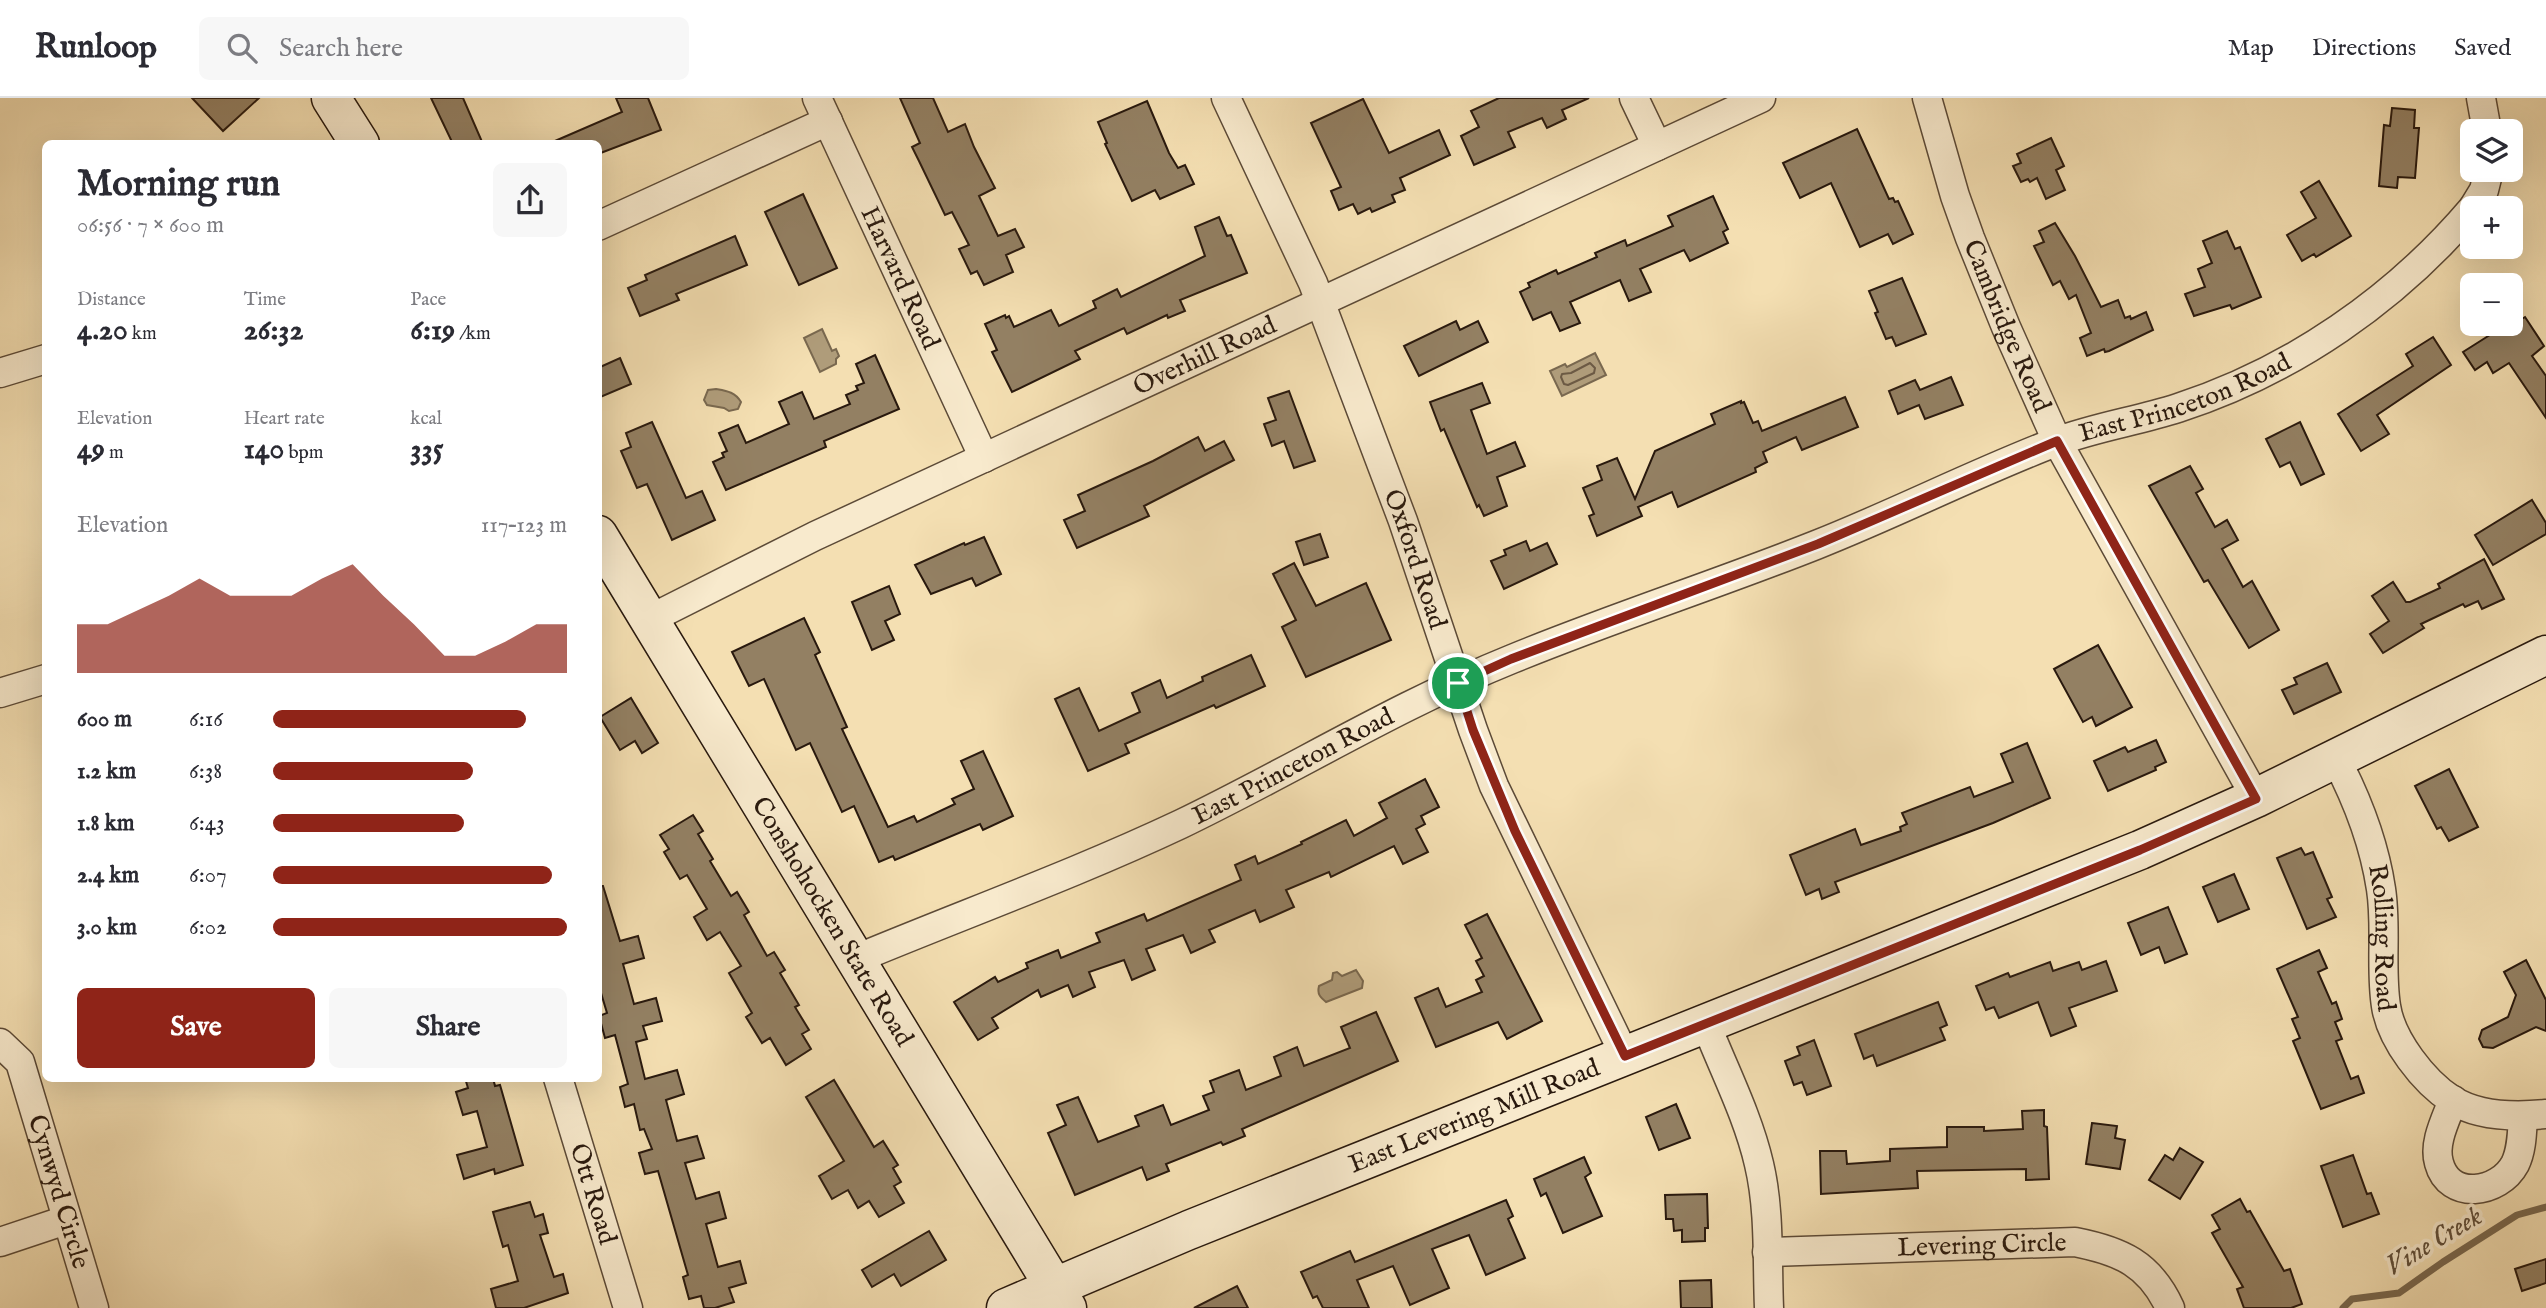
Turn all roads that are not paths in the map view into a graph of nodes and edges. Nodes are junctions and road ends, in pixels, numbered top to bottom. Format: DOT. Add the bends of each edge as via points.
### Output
graph roads {
  1 [pos="331,98"];
  2 [pos="1226,98"];
  3 [pos="1634,98"];
  4 [pos="1761,98"];
  5 [pos="1927,98"];
  6 [pos="2481,98"];
  7 [pos="822,109"];
  8 [pos="2485,119"];
  9 [pos="357,140"];
  10 [pos="1657,146"];
  11 [pos="2460,221"];
  12 [pos="602,224"];
  13 [pos="1320,302"];
  14 [pos="42,360"];
  15 [pos="0,373"];
  16 [pos="2057,441"];
  17 [pos="984,458"];
  18 [pos="602,541"];
  19 [pos="650,619"];
  20 [pos="2546,655"];
  21 [pos="42,680"];
  22 [pos="1458,683"];
  23 [pos="0,693"];
  24 [pos="2336,759"];
  25 [pos="2256,799"];
  26 [pos="856,959"];
  27 [pos="1706,1024"];
  28 [pos="0,1043"];
  29 [pos="1625,1056"];
  30 [pos="559,1082"];
  31 [pos="2453,1100"];
  32 [pos="2535,1115"];
  33 [pos="66,1220"];
  34 [pos="0,1242"];
  35 [pos="1767,1252"];
  36 [pos="1060,1297"];
  37 [pos="94,1308"];
  38 [pos="628,1308"];
  39 [pos="1006,1308"];
  40 [pos="1769,1308"];
  41 [pos="2170,1308"];
  1 -- 9 [label="street"];
  2 -- 13 [label="street, Oxford Road"];
  3 -- 10 [label="street"];
  4 -- 10 [label="street, Overhill Road"];
  5 -- 16 [label="street, Cambridge Road" via="1970,238"];
  6 -- 8 [label="street"];
  7 -- 12 [label="street"];
  7 -- 17 [label="street, Harvard Road"];
  10 -- 13 [label="street, Overhill Road"];
  11 -- 16 [label="street, East Princeton Road" via="2408,275 2301,353 2179,408"];
  13 -- 17 [label="street, Overhill Road"];
  13 -- 22 [label="street, Oxford Road"];
  14 -- 15 [label="street"];
  16 -- 22 [label="street, East Princeton Road" via="1818,544"];
  16 -- 25 [label="street, Cambridge Road"];
  17 -- 19 [label="street, Overhill Road"];
  18 -- 19 [label="street, Conshohocken State Road"];
  19 -- 26 [label="street, Conshohocken State Road"];
  20 -- 24 [label="street, East Levering Mill Road"];
  21 -- 23 [label="street"];
  22 -- 26 [label="street, East Princeton Road" via="1179,825"];
  22 -- 29 [label="street, Oxford Road" via="1499,797"];
  24 -- 25 [label="street, East Levering Mill Road"];
  24 -- 31 [label="street, Rolling Road" via="2356,797 2376,862 2382,892 2383,985 2393,1033 2404,1051"];
  25 -- 27 [label="street, East Levering Mill Road"];
  26 -- 36 [label="street, Conshohocken State Road"];
  27 -- 29 [label="street, East Levering Mill Road"];
  27 -- 35 [label="street" via="1760,1166"];
  28 -- 33 [label="street, Cynwyd Circle" via="20,1062"];
  29 -- 36 [label="street, East Levering Mill Road"];
  30 -- 38 [label="street, Ott Road"];
  31 -- 32 [label="street, Rolling Road" via="2498,1114"];
  31 -- 32 [label="street, Rolling Road" via="2438,1147 2439,1163 2445,1176 2474,1190 2504,1180"];
  33 -- 34 [label="street"];
  33 -- 37 [label="street, Cynwyd Circle"];
  35 -- 40 [label="street"];
  35 -- 41 [label="street, Levering Circle" via="2075,1242 2106,1248 2131,1260 2151,1276"];
  36 -- 39 [label="street, East Levering Mill Road"];
}
